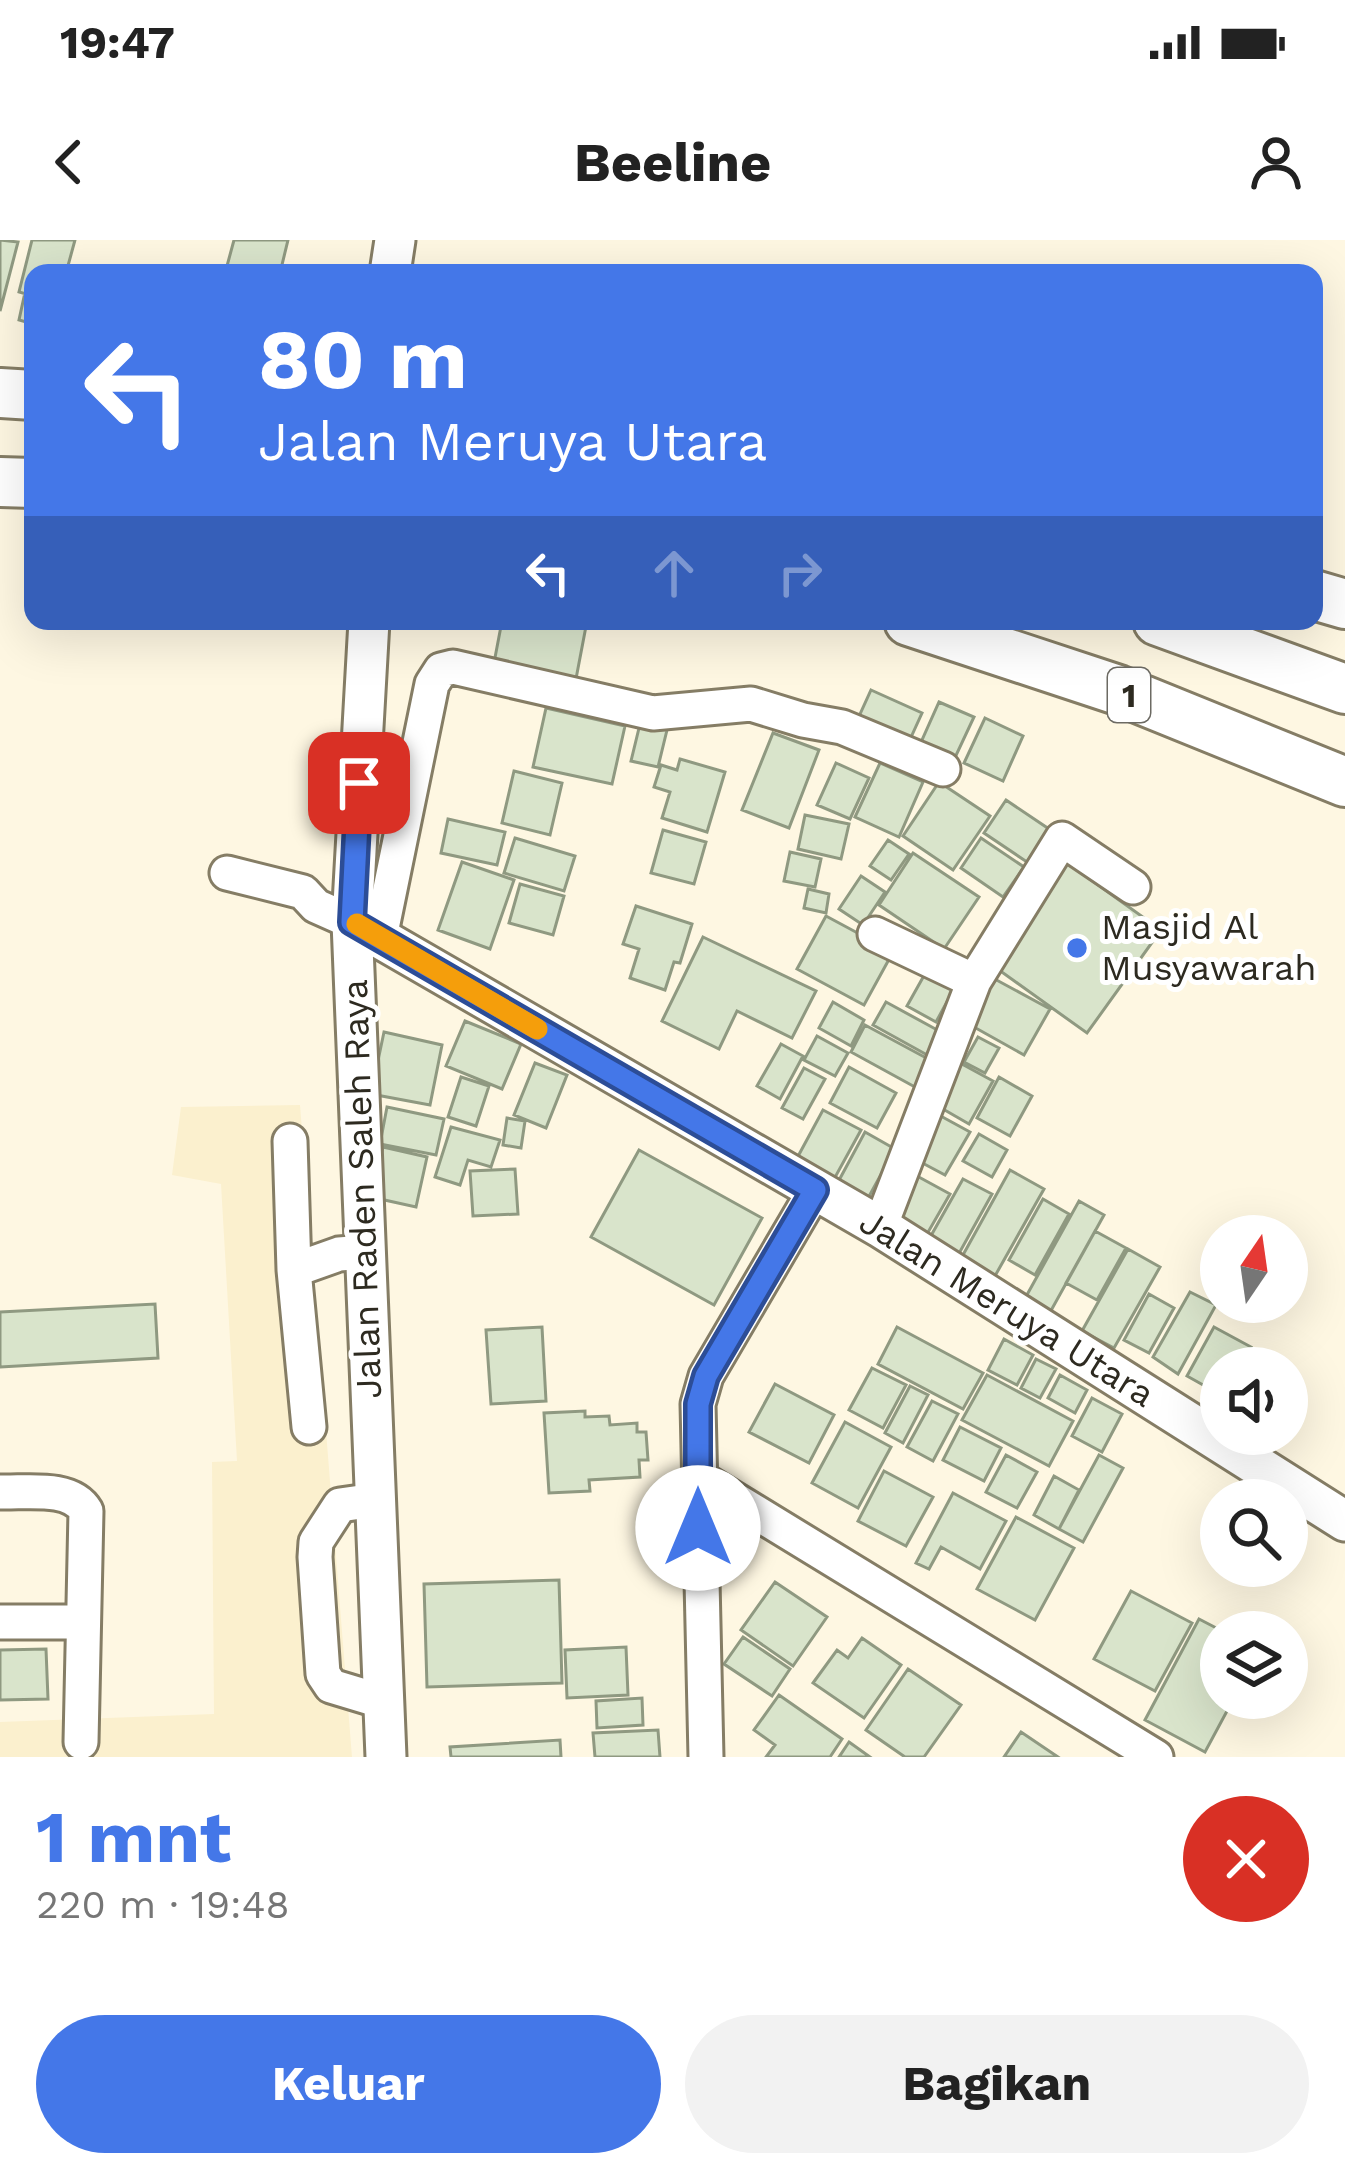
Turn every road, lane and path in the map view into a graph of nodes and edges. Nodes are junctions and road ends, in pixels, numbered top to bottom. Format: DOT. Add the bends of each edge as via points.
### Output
graph roads {
  1 [pos="369,630"];
  2 [pos="936,630"];
  3 [pos="1183,630"];
  4 [pos="1345,689"];
  5 [pos="944,769"];
  6 [pos="1345,782"];
  7 [pos="227,873"];
  8 [pos="1133,887"];
  9 [pos="366,930"];
  10 [pos="875,934"];
  11 [pos="974,981"];
  12 [pos="290,1141"];
  13 [pos="815,1190"];
  14 [pos="880,1227"];
  15 [pos="365,1252"];
  16 [pos="294,1270"];
  17 [pos="309,1427"];
  18 [pos="698,1477"];
  19 [pos="0,1492"];
  20 [pos="375,1500"];
  21 [pos="1345,1521"];
  22 [pos="0,1622"];
  23 [pos="83,1622"];
  24 [pos="384,1702"];
  25 [pos="81,1742"];
  26 [pos="386,1757"];
  27 [pos="706,1757"];
  28 [pos="1156,1757"];
  1 -- 9 [label="main road, Jalan Raden Saleh Raya"];
  2 -- 6 [label="highway, 1" via="1118,691"];
  3 -- 4 [label="highway, 1"];
  5 -- 9 [label="street" via="842,727 751,704 653,712 441,670"];
  7 -- 9 [label="street" via="303,892"];
  8 -- 11 [label="street" via="1062,838"];
  9 -- 13 [label="main road, Jalan Meruya Utara"];
  9 -- 15 [label="main road, Jalan Raden Saleh Raya"];
  10 -- 11 [label="street"];
  11 -- 14 [label="street"];
  12 -- 16 [label="street"];
  13 -- 14 [label="main road, Jalan Meruya Utara"];
  13 -- 18 [label="street" via="706,1376"];
  14 -- 21 [label="main road, Jalan Meruya Utara"];
  15 -- 16 [label="street"];
  15 -- 20 [label="main road, Jalan Raden Saleh Raya"];
  16 -- 17 [label="street"];
  18 -- 27 [label="street"];
  18 -- 28 [label="street"];
  19 -- 23 [label="street" via="82,1503"];
  20 -- 24 [label="main road, Jalan Raden Saleh Raya"];
  20 -- 24 [label="street" via="340,1505 315,1557 323,1674 332,1686"];
  22 -- 23 [label="street"];
  23 -- 25 [label="street"];
  24 -- 26 [label="main road, Jalan Raden Saleh Raya"];
}
